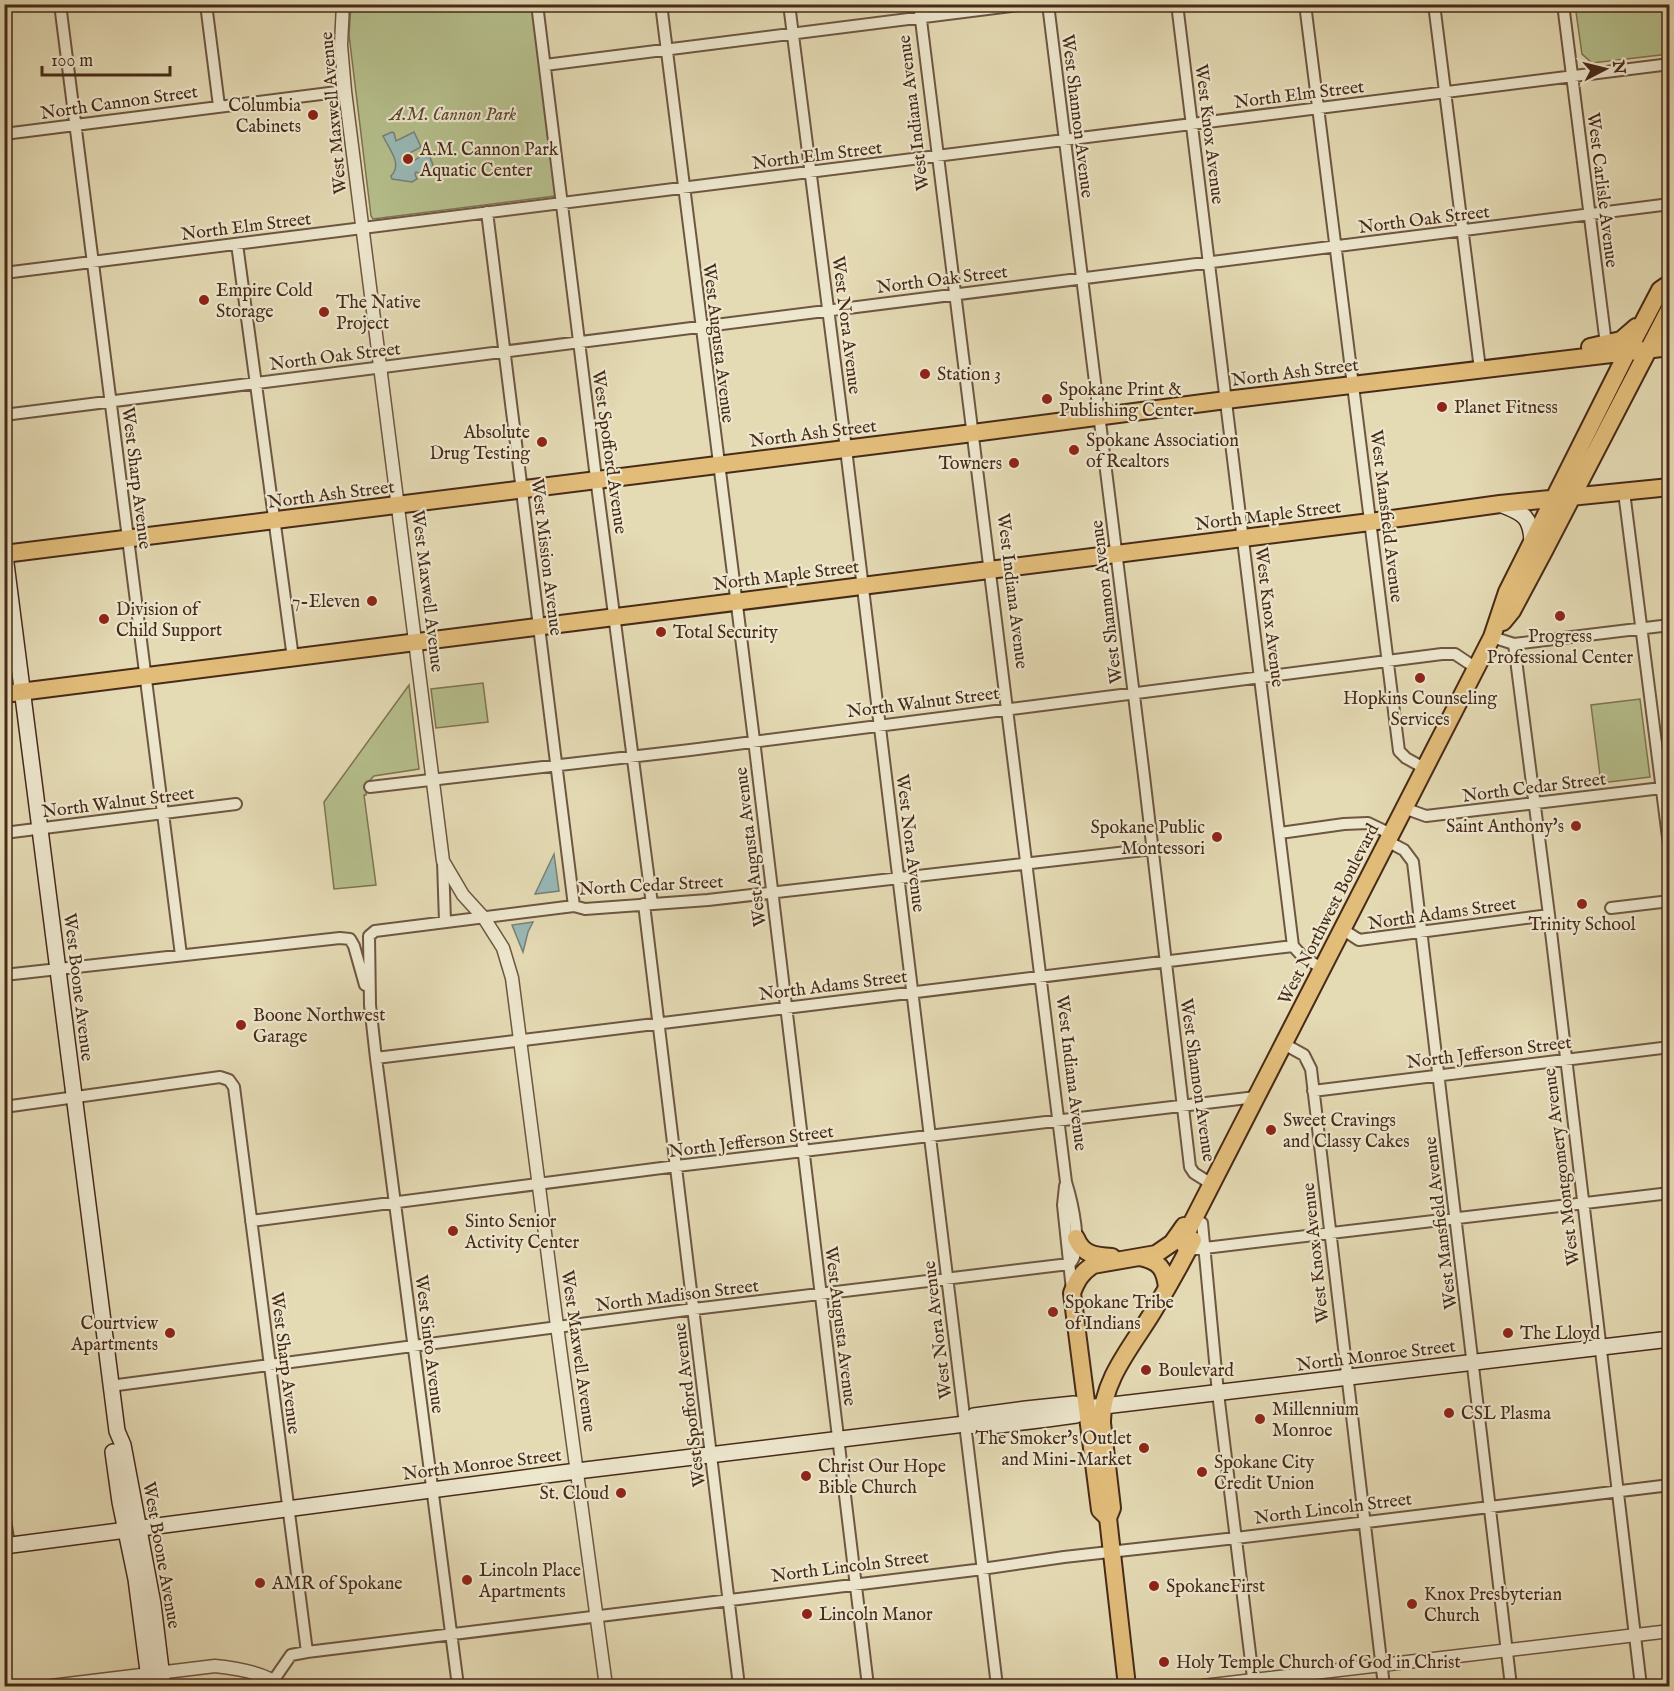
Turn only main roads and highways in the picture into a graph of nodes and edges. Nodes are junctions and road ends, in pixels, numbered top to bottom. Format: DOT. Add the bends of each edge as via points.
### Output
graph roads {
  1 [pos="1670,283"];
  2 [pos="1669,314"];
  3 [pos="1647,315"];
  4 [pos="1670,347"];
  5 [pos="1648,351"];
  6 [pos="1627,353"];
  7 [pos="1568,358"];
  8 [pos="1670,487"];
  9 [pos="1572,496"];
  10 [pos="1554,498"];
  11 [pos="1500,504"];
  12 [pos="1532,542"];
  13 [pos="4,548"];
  14 [pos="5,554"];
  15 [pos="1492,637"];
  16 [pos="23,692"];
  17 [pos="4,694"];
  18 [pos="1194,1217"];
  19 [pos="1076,1238"];
  20 [pos="1132,1258"];
  21 [pos="1171,1282"];
  22 [pos="1072,1293"];
  23 [pos="1670,1339"];
  24 [pos="1095,1407"];
  25 [pos="133,1529"];
  26 [pos="7,1545"];
  27 [pos="156,1679"];
  28 [pos="1127,1686"];
  1 -- 3 [label="main road" via="1660,290"];
  2 -- 5 [label="main road"];
  3 -- 6 [label="main road"];
  3 -- 7 [label="main road" via="1621,340 1581,348"];
  4 -- 5 [label="main road, North Ash Street"];
  5 -- 6 [label="main road, North Ash Street"];
  5 -- 9 [label="main road"];
  6 -- 7 [label="main road, North Ash Street"];
  6 -- 10 [label="main road"];
  7 -- 14 [label="main road, North Ash Street"];
  8 -- 9 [label="main road, North Maple Street"];
  9 -- 10 [label="main road, North Maple Street"];
  9 -- 15 [label="main road" via="1512,611"];
  10 -- 11 [label="main road, North Maple Street"];
  10 -- 12 [label="main road"];
  11 -- 12 [label="main road" via="1525,516"];
  11 -- 16 [label="main road, North Maple Street"];
  12 -- 15 [label="main road" via="1507,592"];
  13 -- 14 [label="main road, West Boone Avenue"];
  14 -- 16 [label="main road, West Boone Avenue"];
  15 -- 18 [label="main road, West Northwest Boulevard"];
  16 -- 17 [label="main road, North Maple Street"];
  16 -- 25 [label="main road, West Boone Avenue" via="117,1431 112,1444"];
  18 -- 20 [label="main road, West Northwest Boulevard" via="1167,1247 1156,1254"];
  18 -- 21 [label="main road" via="1183,1240 1196,1249"];
  19 -- 20 [label="main road" via="1088,1253"];
  20 -- 21 [label="main road" via="1154,1260"];
  20 -- 22 [label="main road, West Northwest Boulevard" via="1093,1265 1078,1279"];
  21 -- 24 [label="main road"];
  22 -- 24 [label="main road, West Indiana Avenue"];
  23 -- 24 [label="main road, North Monroe Street"];
  24 -- 25 [label="main road, North Monroe Street" via="1074,1404 974,1416 965,1424"];
  24 -- 28 [label="main road, West Indiana Avenue" via="1100,1510 1108,1518"];
  25 -- 26 [label="main road, North Monroe Street"];
  25 -- 27 [label="main road, West Boone Avenue" via="138,1590"];
}
